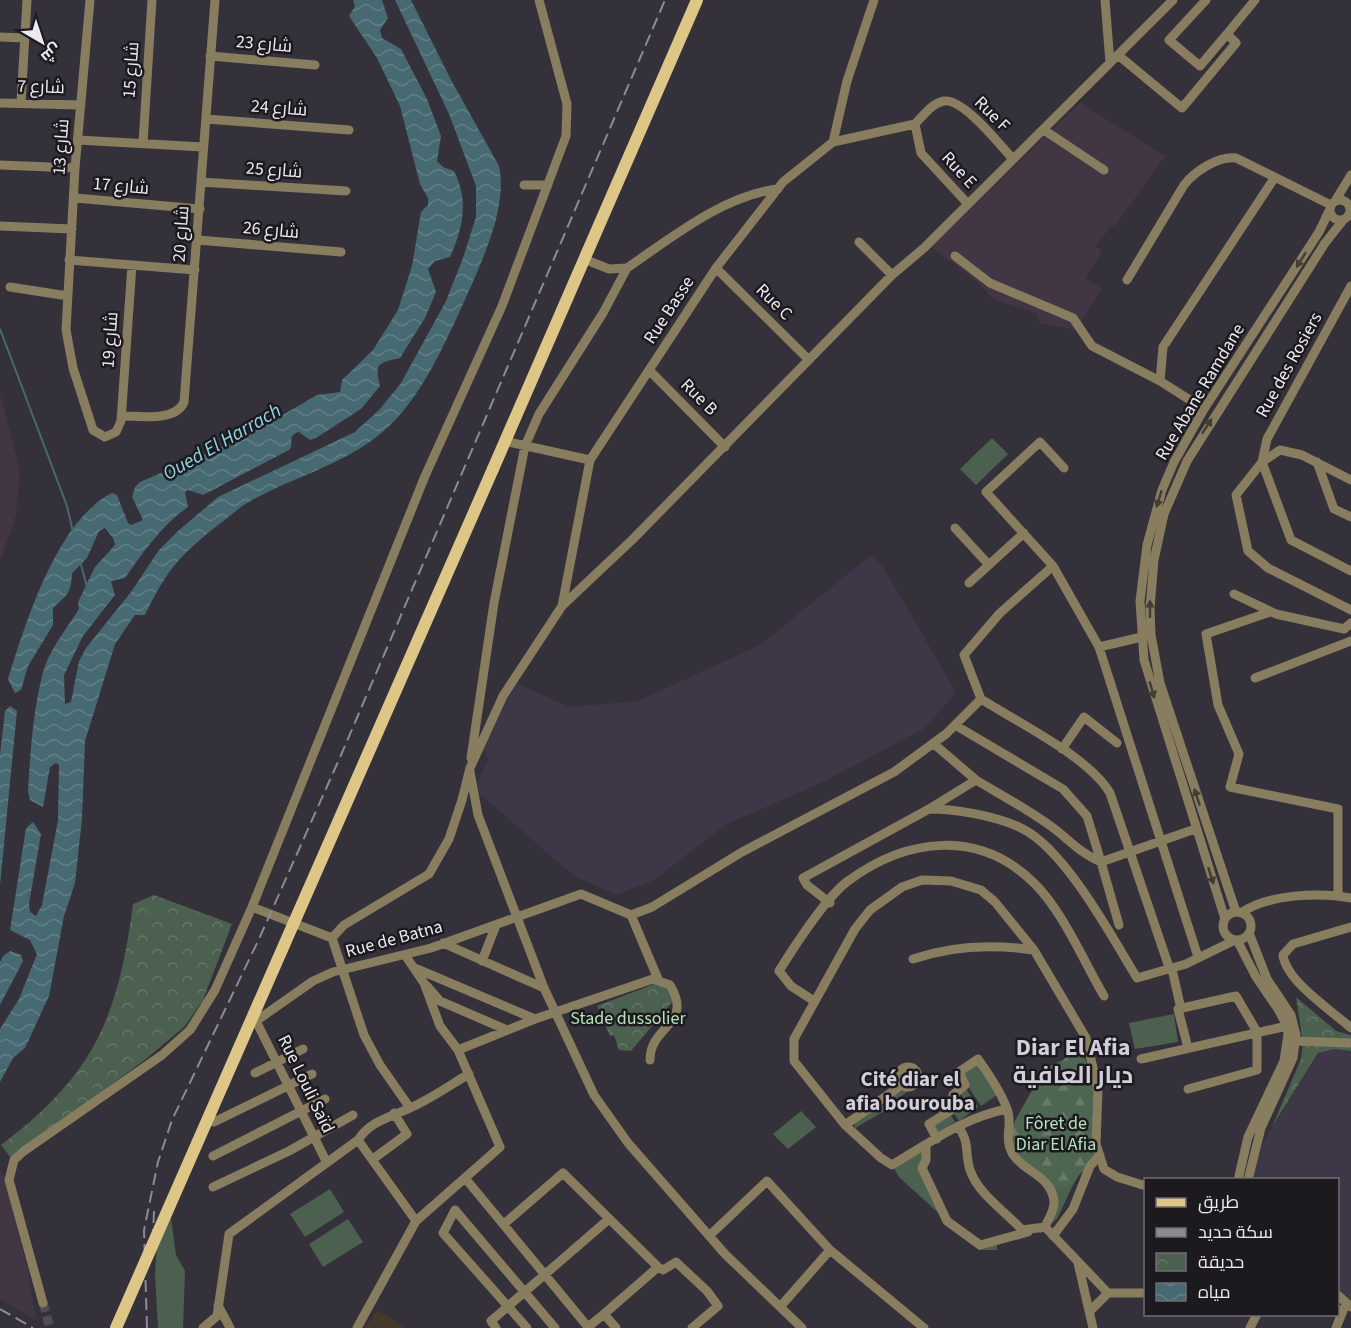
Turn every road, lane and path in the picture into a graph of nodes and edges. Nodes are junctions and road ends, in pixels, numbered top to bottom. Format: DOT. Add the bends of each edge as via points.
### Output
graph roads {
  1 [pos="27,0"];
  2 [pos="90,0"];
  3 [pos="152,0"];
  4 [pos="215,0"];
  5 [pos="539,0"];
  6 [pos="697,0"];
  7 [pos="874,0"];
  8 [pos="1105,0"];
  9 [pos="1173,0"];
  10 [pos="1206,0"];
  11 [pos="1256,0"];
  12 [pos="1227,34"];
  13 [pos="0,38"];
  14 [pos="24,38"];
  15 [pos="1118,55"];
  16 [pos="210,56"];
  17 [pos="1110,63"];
  18 [pos="315,64"];
  19 [pos="0,103"];
  20 [pos="21,103"];
  21 [pos="81,105"];
  22 [pos="206,119"];
  23 [pos="915,124"];
  24 [pos="349,130"];
  25 [pos="1044,130"];
  26 [pos="78,140"];
  27 [pos="143,142"];
  28 [pos="833,142"];
  29 [pos="203,147"];
  30 [pos="1013,159"];
  31 [pos="0,165"];
  32 [pos="75,168"];
  33 [pos="1104,170"];
  34 [pos="1351,175"];
  35 [pos="1275,177"];
  36 [pos="201,182"];
  37 [pos="524,185"];
  38 [pos="548,185"];
  39 [pos="778,189"];
  40 [pos="346,191"];
  41 [pos="75,198"];
  42 [pos="968,204"];
  43 [pos="1331,205"];
  44 [pos="200,209"];
  45 [pos="1349,213"];
  46 [pos="0,226"];
  47 [pos="72,229"];
  48 [pos="198,240"];
  49 [pos="859,242"];
  50 [pos="341,252"];
  51 [pos="955,256"];
  52 [pos="584,259"];
  53 [pos="69,260"];
  54 [pos="132,265"];
  55 [pos="627,268"];
  56 [pos="716,268"];
  57 [pos="195,270"];
  58 [pos="892,275"];
  59 [pos="1127,280"];
  60 [pos="1351,286"];
  61 [pos="10,287"];
  62 [pos="68,296"];
  63 [pos="809,360"];
  64 [pos="650,371"];
  65 [pos="1160,381"];
  66 [pos="1204,409"];
  67 [pos="121,416"];
  68 [pos="504,441"];
  69 [pos="525,446"];
  70 [pos="725,447"];
  71 [pos="590,460"];
  72 [pos="1262,462"];
  73 [pos="1317,462"];
  74 [pos="1064,468"];
  75 [pos="1351,480"];
  76 [pos="1351,517"];
  77 [pos="955,528"];
  78 [pos="1024,533"];
  79 [pos="989,565"];
  80 [pos="1053,566"];
  81 [pos="1351,571"];
  82 [pos="969,583"];
  83 [pos="1234,594"];
  84 [pos="562,606"];
  85 [pos="1351,610"];
  86 [pos="1270,612"];
  87 [pos="1351,623"];
  88 [pos="1151,635"];
  89 [pos="1141,638"];
  90 [pos="1351,641"];
  91 [pos="1099,647"];
  92 [pos="1255,678"];
  93 [pos="981,699"];
  94 [pos="955,725"];
  95 [pos="1117,742"];
  96 [pos="934,744"];
  97 [pos="1062,749"];
  98 [pos="470,768"];
  99 [pos="976,780"];
  100 [pos="928,809"];
  101 [pos="1196,829"];
  102 [pos="1161,841"];
  103 [pos="1130,851"];
  104 [pos="1101,862"];
  105 [pos="1338,895"];
  106 [pos="1351,898"];
  107 [pos="830,903"];
  108 [pos="252,908"];
  109 [pos="1239,913"];
  110 [pos="631,915"];
  111 [pos="518,917"];
  112 [pos="1225,919"];
  113 [pos="496,925"];
  114 [pos="1119,925"];
  115 [pos="1351,927"];
  116 [pos="1224,930"];
  117 [pos="1249,933"];
  118 [pos="332,938"];
  119 [pos="1236,940"];
  120 [pos="443,943"];
  121 [pos="1034,950"];
  122 [pos="405,955"];
  123 [pos="1202,955"];
  124 [pos="914,959"];
  125 [pos="482,961"];
  126 [pos="417,969"];
  127 [pos="344,970"];
  128 [pos="1171,970"];
  129 [pos="658,979"];
  130 [pos="424,983"];
  131 [pos="544,988"];
  132 [pos="1104,996"];
  133 [pos="814,1001"];
  134 [pos="1181,1009"];
  135 [pos="555,1014"];
  136 [pos="536,1019"];
  137 [pos="256,1021"];
  138 [pos="1287,1026"];
  139 [pos="1351,1028"];
  140 [pos="507,1030"];
  141 [pos="1257,1032"];
  142 [pos="1296,1041"];
  143 [pos="1351,1043"];
  144 [pos="1188,1048"];
  145 [pos="303,1049"];
  146 [pos="458,1050"];
  147 [pos="1141,1059"];
  148 [pos="650,1060"];
  149 [pos="277,1062"];
  150 [pos="255,1073"];
  151 [pos="312,1074"];
  152 [pos="469,1074"];
  153 [pos="902,1085"];
  154 [pos="289,1087"];
  155 [pos="1188,1089"];
  156 [pos="325,1099"];
  157 [pos="410,1108"];
  158 [pos="1007,1109"];
  159 [pos="301,1111"];
  160 [pos="394,1113"];
  161 [pos="353,1115"];
  162 [pos="214,1122"];
  163 [pos="845,1125"];
  164 [pos="958,1126"];
  165 [pos="313,1137"];
  166 [pos="938,1139"];
  167 [pos="358,1140"];
  168 [pos="926,1145"];
  169 [pos="1100,1155"];
  170 [pos="213,1156"];
  171 [pos="374,1158"];
  172 [pos="326,1161"];
  173 [pos="465,1178"];
  174 [pos="1238,1178"];
  175 [pos="1248,1178"];
  176 [pos="1144,1185"];
  177 [pos="213,1186"];
  178 [pos="609,1220"];
  179 [pos="416,1221"];
  180 [pos="504,1224"];
  181 [pos="1045,1227"];
  182 [pos="709,1236"];
  183 [pos="1053,1236"];
  184 [pos="830,1251"];
  185 [pos="1077,1261"];
  186 [pos="658,1267"];
  187 [pos="544,1275"];
  188 [pos="525,1292"];
  189 [pos="1108,1293"];
  190 [pos="1144,1293"];
  191 [pos="43,1304"];
  192 [pos="218,1305"];
  193 [pos="508,1306"];
  194 [pos="780,1307"];
  195 [pos="1346,1308"];
  196 [pos="1090,1311"];
  197 [pos="604,1314"];
  198 [pos="587,1327"];
  199 [pos="116,1328"];
  200 [pos="203,1328"];
  201 [pos="230,1328"];
  202 [pos="357,1328"];
  203 [pos="496,1328"];
  204 [pos="527,1328"];
  205 [pos="555,1328"];
  206 [pos="616,1328"];
  207 [pos="692,1328"];
  208 [pos="802,1328"];
  209 [pos="924,1328"];
  210 [pos="1093,1328"];
  211 [pos="1336,1328"];
  1 -- 14 [label="street"];
  2 -- 21 [label="street, شارع 13"];
  3 -- 27 [label="street, شارع 15"];
  4 -- 16 [label="street, شارع 20"];
  5 -- 38 [label="street" via="568,114 566,136"];
  6 -- 52 [label="main road"];
  7 -- 28 [label="street" via="847,81"];
  8 -- 17 [label="street"];
  9 -- 15 [label="street"];
  10 -- 12 [label="street" via="1169,40 1200,66"];
  11 -- 12 [label="street"];
  12 -- 15 [label="street" via="1236,43 1182,108"];
  13 -- 14 [label="street"];
  14 -- 20 [label="street"];
  15 -- 17 [label="street"];
  16 -- 18 [label="street, شارع 23"];
  16 -- 22 [label="street, شارع 20"];
  17 -- 25 [label="street"];
  19 -- 20 [label="street, شارع 7"];
  20 -- 21 [label="street, شارع 7"];
  21 -- 26 [label="street, شارع 13"];
  22 -- 24 [label="street, شارع 24"];
  22 -- 29 [label="street, شارع 20"];
  23 -- 28 [label="street, Rue Basse"];
  23 -- 30 [label="street, Rue F" via="936,104 958,103"];
  23 -- 42 [label="street, Rue E" via="921,153"];
  25 -- 30 [label="street"];
  25 -- 33 [label="street"];
  26 -- 27 [label="street"];
  26 -- 32 [label="street, شارع 13"];
  27 -- 29 [label="street"];
  28 -- 39 [label="street, Rue Basse"];
  29 -- 36 [label="street, شارع 20"];
  30 -- 42 [label="street"];
  31 -- 32 [label="street"];
  32 -- 41 [label="street, شارع 13"];
  34 -- 43 [label="street, Rue Abane Ramdane"];
  35 -- 43 [label="street"];
  35 -- 59 [label="street" via="1229,158 1197,172 1184,185"];
  35 -- 65 [label="street" via="1163,347"];
  36 -- 40 [label="street, شارع 25"];
  36 -- 44 [label="street, شارع 20"];
  37 -- 38 [label="street"];
  38 -- 108 [label="street" via="502,306 425,476"];
  39 -- 55 [label="street" via="748,194 730,202"];
  39 -- 56 [label="street, Rue Basse"];
  41 -- 44 [label="street, شارع 17"];
  41 -- 47 [label="street, شارع 13"];
  42 -- 58 [label="street"];
  43 -- 45 [label="street" via="1343,200 1348,203"];
  43 -- 45 [label="street" via="1334,218"];
  43 -- 66 [label="street, Rue Abane Ramdane, one-way" via="1301,260"];
  44 -- 48 [label="street, شارع 20"];
  88 -- 45 [label="street, one-way" via="1154,560 1175,486 1201,436 1319,252"];
  46 -- 47 [label="street"];
  47 -- 53 [label="street, شارع 13"];
  48 -- 50 [label="street, شارع 26"];
  48 -- 57 [label="street, شارع 20"];
  49 -- 58 [label="street"];
  51 -- 65 [label="street" via="990,283 1073,318 1092,346"];
  52 -- 55 [label="street" via="609,268"];
  52 -- 68 [label="main road"];
  53 -- 54 [label="street"];
  53 -- 62 [label="street, شارع 13"];
  54 -- 57 [label="street"];
  54 -- 67 [label="street, شارع 19"];
  55 -- 69 [label="street" via="539,414"];
  56 -- 63 [label="street, Rue C"];
  56 -- 64 [label="street, Rue Basse"];
  57 -- 67 [label="street, شارع 20" via="182,407 170,415"];
  58 -- 63 [label="street"];
  60 -- 72 [label="street, Rue des Rosiers" via="1267,439"];
  61 -- 62 [label="street"];
  62 -- 67 [label="street, شارع 13" via="68,347 93,430 100,436 109,436 118,429"];
  63 -- 70 [label="street"];
  64 -- 70 [label="street, Rue B"];
  64 -- 71 [label="street, Rue Basse"];
  65 -- 66 [label="street"];
  66 -- 89 [label="street, Rue Abane Ramdane, one-way" via="1174,462 1153,518 1140,601"];
  68 -- 69 [label="street"];
  68 -- 199 [label="main road, bridge"];
  69 -- 71 [label="street"];
  69 -- 98 [label="street" via="494,603"];
  70 -- 84 [label="street"];
  71 -- 84 [label="street, Rue Basse"];
  72 -- 73 [label="street" via="1280,450"];
  72 -- 81 [label="street" via="1291,540"];
  72 -- 85 [label="street" via="1236,495 1248,551 1268,568"];
  73 -- 75 [label="street"];
  73 -- 76 [label="street" via="1334,509"];
  74 -- 78 [label="street" via="1040,442 986,492"];
  77 -- 79 [label="street"];
  78 -- 79 [label="street"];
  78 -- 80 [label="street"];
  79 -- 82 [label="street"];
  80 -- 91 [label="street"];
  80 -- 93 [label="street" via="1000,613 964,655"];
  83 -- 86 [label="street"];
  84 -- 98 [label="street" via="503,696"];
  86 -- 87 [label="street" via="1344,629"];
  86 -- 105 [label="street" via="1206,634 1218,705 1239,754 1230,787 1338,809"];
  88 -- 89 [label="street"];
  109 -- 88 [label="street, one-way" via="1160,683"];
  89 -- 91 [label="street"];
  89 -- 101 [label="street, Rue Abane Ramdane, one-way" via="1153,693"];
  90 -- 92 [label="street"];
  91 -- 102 [label="street"];
  93 -- 94 [label="street"];
  93 -- 97 [label="street"];
  94 -- 96 [label="street"];
  94 -- 104 [label="street" via="1063,789 1087,816"];
  95 -- 97 [label="street" via="1084,717"];
  96 -- 99 [label="street"];
  96 -- 110 [label="street" via="894,772 742,852 652,907"];
  97 -- 103 [label="street" via="1102,780"];
  98 -- 111 [label="street" via="478,815"];
  98 -- 118 [label="street" via="449,838 429,874 344,925"];
  99 -- 100 [label="street"];
  99 -- 104 [label="street" via="1055,829 1083,854"];
  100 -- 107 [label="street" via="803,878"];
  100 -- 128 [label="street" via="952,809 1023,829 1068,872 1137,978"];
  101 -- 102 [label="street"];
  101 -- 112 [label="street, Rue Abane Ramdane, one-way"];
  102 -- 103 [label="street"];
  102 -- 123 [label="street"];
  103 -- 104 [label="street"];
  103 -- 128 [label="street"];
  104 -- 114 [label="street"];
  105 -- 106 [label="street"];
  105 -- 109 [label="street" via="1267,899"];
  107 -- 132 [label="street" via="847,882 920,846 939,844 988,852 1008,861 1037,886"];
  107 -- 133 [label="street" via="799,939 779,971 791,986"];
  108 -- 118 [label="street"];
  108 -- 191 [label="street" via="215,990 190,1030 162,1055 14,1160 10,1186"];
  109 -- 112 [label="street"];
  109 -- 117 [label="street" via="1250,921"];
  110 -- 111 [label="street, Rue de Batna" via="581,894"];
  110 -- 129 [label="street"];
  111 -- 113 [label="street, Rue de Batna"];
  111 -- 131 [label="street"];
  112 -- 116 [label="street"];
  113 -- 120 [label="street, Rue de Batna"];
  113 -- 125 [label="street"];
  115 -- 139 [label="street" via="1293,944 1283,955 1284,966 1294,978"];
  116 -- 119 [label="street"];
  116 -- 123 [label="street"];
  117 -- 119 [label="street"];
  117 -- 142 [label="street" via="1267,978 1291,1015"];
  118 -- 127 [label="street"];
  119 -- 123 [label="street"];
  119 -- 138 [label="street"];
  120 -- 122 [label="street, Rue de Batna"];
  120 -- 125 [label="street"];
  121 -- 124 [label="street" via="969,947"];
  121 -- 133 [label="street" via="981,890 951,881 922,880 902,887 870,910"];
  121 -- 169 [label="street" via="1086,1038 1098,1089 1096,1144"];
  122 -- 126 [label="street"];
  122 -- 127 [label="street, Rue de Batna"];
  123 -- 128 [label="street"];
  125 -- 131 [label="street"];
  126 -- 130 [label="street"];
  126 -- 136 [label="street"];
  127 -- 137 [label="street, Rue de Batna" via="313,981"];
  127 -- 157 [label="street" via="364,1035"];
  128 -- 134 [label="street"];
  129 -- 135 [label="street"];
  129 -- 148 [label="street" via="670,985 679,1006 678,1014 650,1048"];
  130 -- 140 [label="street" via="440,1001"];
  130 -- 146 [label="street" via="440,1026"];
  131 -- 135 [label="street"];
  133 -- 163 [label="street" via="794,1039 794,1061"];
  134 -- 141 [label="street" via="1236,996"];
  134 -- 144 [label="street"];
  135 -- 136 [label="street"];
  135 -- 182 [label="street" via="594,1095 628,1143"];
  136 -- 140 [label="street"];
  137 -- 149 [label="street, Rue Louli Saïd"];
  138 -- 141 [label="street"];
  138 -- 174 [label="street" via="1284,1061 1248,1137"];
  140 -- 146 [label="street"];
  141 -- 144 [label="street"];
  141 -- 155 [label="street" via="1257,1070"];
  142 -- 143 [label="street"];
  142 -- 175 [label="street" via="1293,1058 1261,1128"];
  144 -- 147 [label="street"];
  145 -- 149 [label="street"];
  146 -- 152 [label="street"];
  149 -- 150 [label="street"];
  149 -- 154 [label="street, Rue Louli Saïd"];
  151 -- 154 [label="street"];
  152 -- 157 [label="street"];
  152 -- 173 [label="street" via="500,1147"];
  153 -- 163 [label="street"];
  154 -- 159 [label="street, Rue Louli Saïd"];
  154 -- 162 [label="street"];
  156 -- 159 [label="street"];
  157 -- 160 [label="street"];
  158 -- 164 [label="street"];
  158 -- 166 [label="street" via="978,1059 958,1072 965,1085 952,1095 958,1106 929,1124"];
  158 -- 181 [label="street" via="1007,1136 1012,1153 1039,1175 1054,1201"];
  159 -- 165 [label="street, Rue Louli Saïd"];
  159 -- 170 [label="street"];
  160 -- 167 [label="street" via="365,1130"];
  160 -- 171 [label="street" via="406,1134"];
  161 -- 165 [label="street"];
  163 -- 168 [label="street" via="892,1165"];
  164 -- 166 [label="street"];
  164 -- 181 [label="street" via="968,1143 970,1170 988,1196 1022,1230"];
  165 -- 172 [label="street, Rue Louli Saïd"];
  165 -- 177 [label="street"];
  166 -- 168 [label="street"];
  167 -- 171 [label="street"];
  167 -- 172 [label="street"];
  168 -- 181 [label="street" via="922,1168 947,1221 957,1230 981,1245"];
  169 -- 176 [label="street" via="1104,1169"];
  169 -- 183 [label="street" via="1090,1166 1073,1209"];
  171 -- 179 [label="street"];
  172 -- 192 [label="street" via="229,1234"];
  173 -- 179 [label="street"];
  173 -- 180 [label="street"];
  178 -- 180 [label="street" via="563,1173"];
  178 -- 186 [label="street"];
  178 -- 187 [label="street"];
  179 -- 202 [label="street"];
  180 -- 187 [label="street"];
  181 -- 183 [label="street"];
  182 -- 184 [label="street" via="767,1181"];
  182 -- 194 [label="street"];
  183 -- 185 [label="street"];
  184 -- 194 [label="street"];
  184 -- 209 [label="street"];
  185 -- 189 [label="street"];
  185 -- 196 [label="street"];
  186 -- 197 [label="street"];
  186 -- 207 [label="street" via="663,1270 676,1262 718,1306"];
  187 -- 188 [label="street"];
  187 -- 198 [label="street"];
  188 -- 193 [label="street"];
  188 -- 193 [label="street" via="455,1210 443,1233"];
  188 -- 205 [label="street"];
  189 -- 190 [label="street"];
  189 -- 196 [label="street"];
  192 -- 200 [label="street" via="217,1316"];
  192 -- 201 [label="street"];
  193 -- 203 [label="street" via="491,1322"];
  193 -- 204 [label="street"];
  194 -- 208 [label="street"];
  195 -- 211 [label="street"];
  196 -- 210 [label="street"];
  197 -- 198 [label="street"];
  197 -- 206 [label="street"];
}
